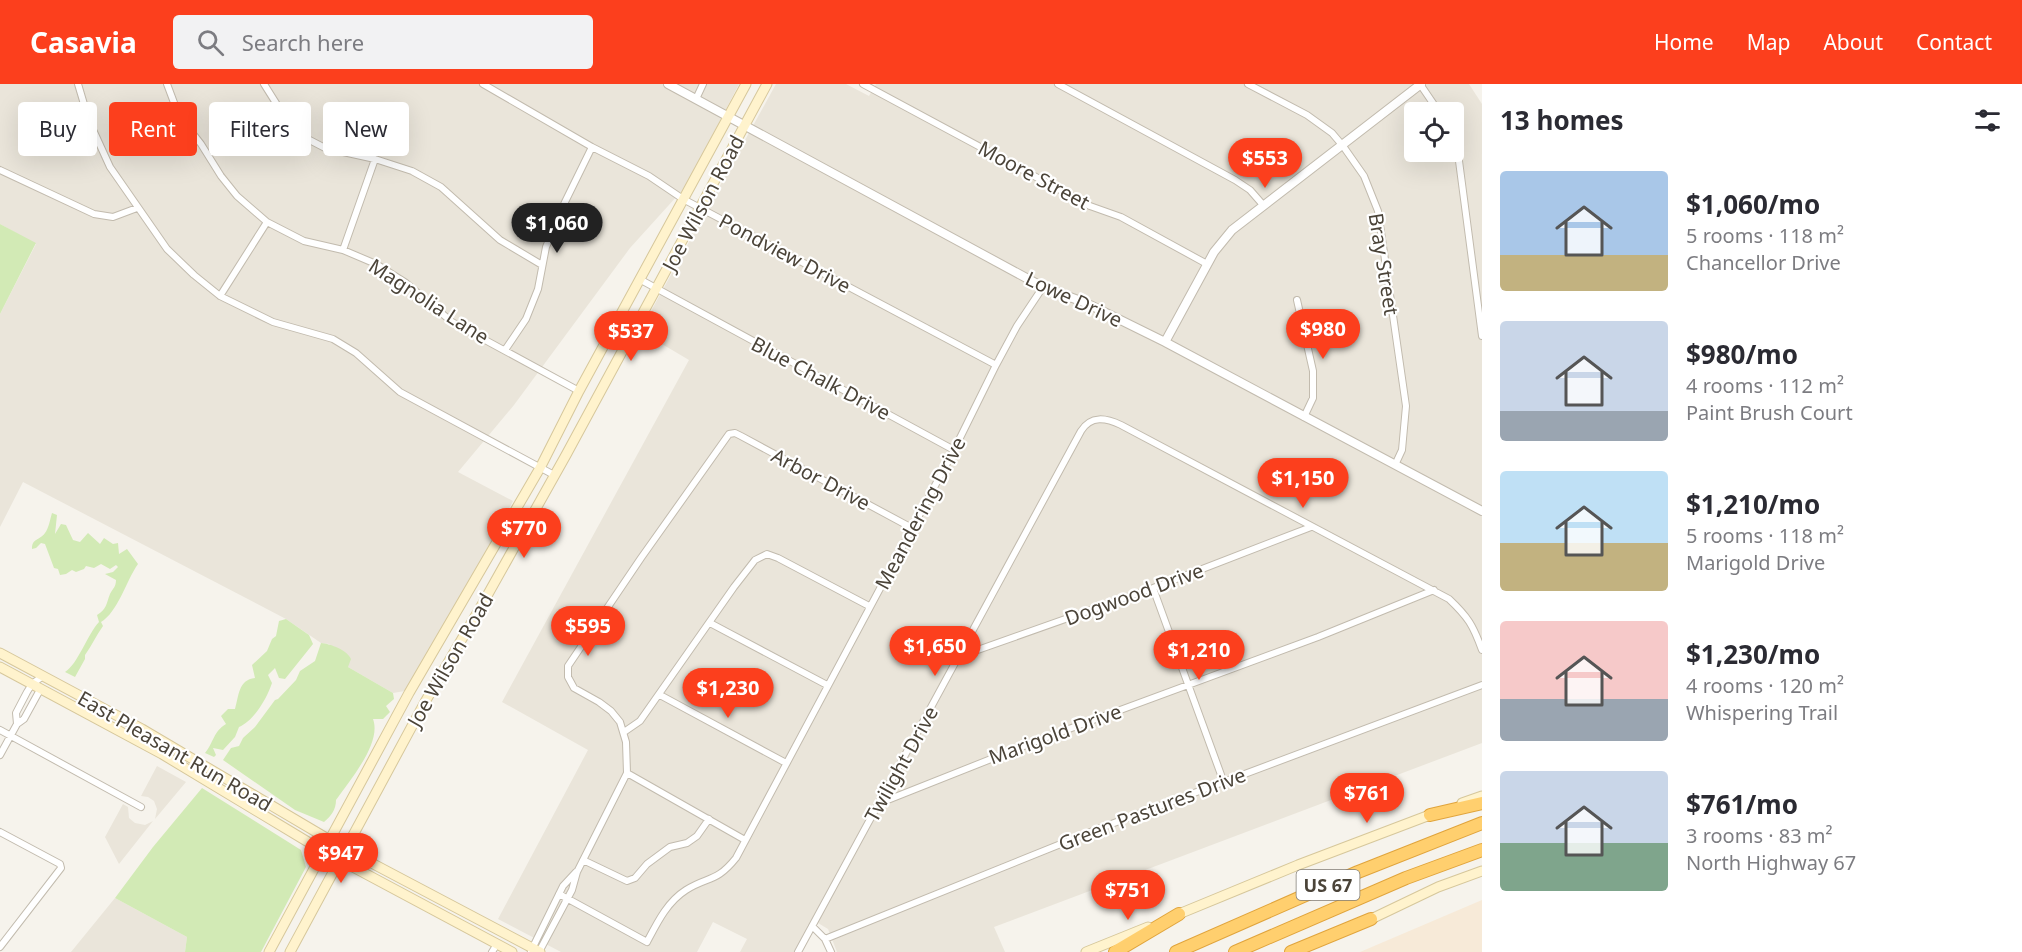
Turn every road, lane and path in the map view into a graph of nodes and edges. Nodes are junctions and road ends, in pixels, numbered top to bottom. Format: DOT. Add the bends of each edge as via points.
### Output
graph roads {
  1 [pos="78,84"];
  2 [pos="167,84"];
  3 [pos="264,84"];
  4 [pos="483,84"];
  5 [pos="668,84"];
  6 [pos="703,84"];
  7 [pos="746,84"];
  8 [pos="767,84"];
  9 [pos="865,84"];
  10 [pos="1058,84"];
  11 [pos="1248,84"];
  12 [pos="1421,84"];
  13 [pos="696,99"];
  14 [pos="1433,102"];
  15 [pos="729,117"];
  16 [pos="745,125"];
  17 [pos="1343,146"];
  18 [pos="592,147"];
  19 [pos="375,159"];
  20 [pos="1459,162"];
  21 [pos="0,170"];
  22 [pos="683,199"];
  23 [pos="1264,206"];
  24 [pos="699,207"];
  25 [pos="137,208"];
  26 [pos="267,222"];
  27 [pos="343,250"];
  28 [pos="1207,264"];
  29 [pos="542,266"];
  30 [pos="641,280"];
  31 [pos="1043,287"];
  32 [pos="656,289"];
  33 [pos="220,296"];
  34 [pos="1297,300"];
  35 [pos="1482,336"];
  36 [pos="1166,342"];
  37 [pos="505,350"];
  38 [pos="996,365"];
  39 [pos="579,391"];
  40 [pos="1304,417"];
  41 [pos="954,450"];
  42 [pos="1395,465"];
  43 [pos="540,468"];
  44 [pos="554,475"];
  45 [pos="1482,512"];
  46 [pos="1311,527"];
  47 [pos="912,528"];
  48 [pos="1153,588"];
  49 [pos="1434,590"];
  50 [pos="869,606"];
  51 [pos="710,623"];
  52 [pos="1482,650"];
  53 [pos="0,653"];
  54 [pos="957,661"];
  55 [pos="0,667"];
  56 [pos="43,676"];
  57 [pos="32,684"];
  58 [pos="1482,685"];
  59 [pos="827,686"];
  60 [pos="1188,686"];
  61 [pos="41,689"];
  62 [pos="660,695"];
  63 [pos="16,724"];
  64 [pos="0,730"];
  65 [pos="624,732"];
  66 [pos="10,736"];
  67 [pos="0,755"];
  68 [pos="786,764"];
  69 [pos="627,773"];
  70 [pos="1224,783"];
  71 [pos="1482,796"];
  72 [pos="880,803"];
  73 [pos="1482,803"];
  74 [pos="141,807"];
  75 [pos="1430,815"];
  76 [pos="709,819"];
  77 [pos="1482,823"];
  78 [pos="0,832"];
  79 [pos="329,840"];
  80 [pos="745,840"];
  81 [pos="345,849"];
  82 [pos="1482,850"];
  83 [pos="323,851"];
  84 [pos="339,860"];
  85 [pos="583,860"];
  86 [pos="577,872"];
  87 [pos="1482,872"];
  88 [pos="559,894"];
  89 [pos="568,899"];
  90 [pos="1179,914"];
  91 [pos="1371,919"];
  92 [pos="812,926"];
  93 [pos="825,939"];
  94 [pos="0,947"];
  95 [pos="494,948"];
  96 [pos="536,951"];
  97 [pos="269,952"];
  98 [pos="290,952"];
  99 [pos="512,952"];
  100 [pos="798,952"];
  101 [pos="831,952"];
  102 [pos="1086,952"];
  103 [pos="1115,952"];
  104 [pos="1176,952"];
  105 [pos="1235,952"];
  106 [pos="1291,952"];
  107 [pos="1299,952"];
  1 -- 25 [label="street" via="89,121 110,167"];
  2 -- 26 [label="street, Magnolia Lane" via="179,116 221,176"];
  3 -- 19 [label="street" via="300,135 325,147"];
  4 -- 18 [label="street, Pondview Drive"];
  5 -- 13 [label="street, Lowe Drive"];
  6 -- 13 [label="street"];
  7 -- 15 [label="main road, Joe Wilson Road"];
  8 -- 16 [label="main road, Joe Wilson Road"];
  9 -- 28 [label="street, Moore Street" via="1090,206 1121,217"];
  10 -- 23 [label="street" via="1235,180"];
  11 -- 17 [label="street, Bray Street" via="1317,121"];
  12 -- 14 [label="street"];
  12 -- 17 [label="street"];
  13 -- 15 [label="street, Lowe Drive"];
  15 -- 16 [label="street, Lowe Drive"];
  15 -- 22 [label="main road, Joe Wilson Road"];
  16 -- 24 [label="main road, Joe Wilson Road"];
  16 -- 31 [label="street, Lowe Drive"];
  17 -- 23 [label="street"];
  17 -- 42 [label="street, Bray Street" via="1364,176 1378,211 1406,406 1402,450"];
  18 -- 22 [label="street, Pondview Drive" via="649,176"];
  18 -- 29 [label="street" via="546,247"];
  19 -- 27 [label="street"];
  19 -- 29 [label="street" via="412,171 441,187 500,240"];
  20 -- 35 [label="street"];
  21 -- 25 [label="street" via="94,214 113,217"];
  22 -- 24 [label="street, Pondview Drive"];
  22 -- 30 [label="main road, Joe Wilson Road"];
  23 -- 28 [label="street" via="1232,230"];
  24 -- 32 [label="main road, Joe Wilson Road"];
  24 -- 38 [label="street, Pondview Drive"];
  25 -- 33 [label="street" via="167,249"];
  26 -- 27 [label="street, Magnolia Lane" via="304,241"];
  26 -- 33 [label="street"];
  27 -- 37 [label="street, Magnolia Lane" via="376,264 406,283 452,322"];
  28 -- 36 [label="street"];
  29 -- 37 [label="street" via="526,319"];
  30 -- 32 [label="street, Blue Chalk Drive"];
  30 -- 39 [label="main road, Joe Wilson Road"];
  31 -- 36 [label="street, Lowe Drive"];
  31 -- 38 [label="street, Meandering Drive"];
  32 -- 41 [label="street, Blue Chalk Drive"];
  32 -- 44 [label="main road, Joe Wilson Road"];
  33 -- 43 [label="street" via="273,322 333,339 356,353 400,392"];
  34 -- 40 [label="street" via="1313,371 1313,398"];
  36 -- 40 [label="street, Lowe Drive"];
  37 -- 39 [label="street, Magnolia Lane"];
  38 -- 41 [label="street, Meandering Drive"];
  39 -- 43 [label="main road, Joe Wilson Road"];
  40 -- 42 [label="street, Lowe Drive"];
  41 -- 47 [label="street, Meandering Drive"];
  42 -- 45 [label="street, Lowe Drive"];
  43 -- 44 [label="street"];
  43 -- 79 [label="main road, Joe Wilson Road"];
  44 -- 81 [label="main road, Joe Wilson Road"];
  46 -- 48 [label="street, Dogwood Drive"];
  46 -- 49 [label="street"];
  46 -- 54 [label="street, Twilight Drive" via="1108,419 1091,421 1084,425"];
  47 -- 50 [label="street, Meandering Drive"];
  47 -- 65 [label="street, Arbor Drive" via="741,436 729,434 568,666 574,688 611,711"];
  48 -- 54 [label="street, Dogwood Drive" via="972,652"];
  48 -- 60 [label="street"];
  49 -- 52 [label="street" via="1467,617"];
  49 -- 60 [label="street, Marigold Drive"];
  50 -- 51 [label="street" via="767,554 755,560"];
  50 -- 59 [label="street, Meandering Drive"];
  51 -- 59 [label="street"];
  51 -- 62 [label="street"];
  53 -- 56 [label="main road, East Pleasant Run Road"];
  54 -- 72 [label="street, Twilight Drive"];
  55 -- 57 [label="main road, East Pleasant Run Road"];
  56 -- 57 [label="street"];
  56 -- 61 [label="street"];
  56 -- 79 [label="main road, East Pleasant Run Road" via="142,729"];
  57 -- 61 [label="main road, East Pleasant Run Road"];
  57 -- 63 [label="street" via="16,713"];
  58 -- 70 [label="street, Green Pastures Drive"];
  59 -- 68 [label="street, Meandering Drive"];
  60 -- 70 [label="street"];
  60 -- 72 [label="street, Marigold Drive"];
  61 -- 63 [label="street" via="24,719"];
  61 -- 83 [label="main road, East Pleasant Run Road" via="178,764"];
  62 -- 65 [label="street" via="640,721"];
  62 -- 68 [label="street"];
  63 -- 66 [label="street"];
  64 -- 66 [label="street"];
  65 -- 69 [label="street"];
  66 -- 67 [label="street"];
  66 -- 74 [label="street"];
  68 -- 80 [label="street, Meandering Drive"];
  69 -- 76 [label="street"];
  69 -- 85 [label="street"];
  70 -- 93 [label="street, Green Pastures Drive"];
  71 -- 75 [label="main road"];
  72 -- 92 [label="street, Twilight Drive"];
  73 -- 75 [label="highway"];
  75 -- 90 [label="main road"];
  76 -- 80 [label="street"];
  76 -- 85 [label="street" via="697,836 670,847 627,881"];
  77 -- 104 [label="highway, US 67" via="1358,872"];
  78 -- 94 [label="street" via="62,868"];
  79 -- 81 [label="main road, East Pleasant Run Road"];
  79 -- 83 [label="main road, Joe Wilson Road"];
  80 -- 89 [label="street, Meandering Drive" via="736,858 719,876 674,899 647,942"];
  81 -- 84 [label="main road, Joe Wilson Road"];
  81 -- 96 [label="main road, East Pleasant Run Road"];
  82 -- 105 [label="highway, US 67" via="1406,878"];
  83 -- 84 [label="main road, East Pleasant Run Road"];
  83 -- 97 [label="main road, Joe Wilson Road"];
  84 -- 95 [label="main road, East Pleasant Run Road"];
  84 -- 98 [label="main road, Joe Wilson Road"];
  85 -- 86 [label="street"];
  86 -- 88 [label="street"];
  86 -- 89 [label="street"];
  87 -- 91 [label="main road" via="1438,887"];
  88 -- 89 [label="street, Meandering Drive"];
  88 -- 96 [label="street"];
  89 -- 96 [label="street"];
  90 -- 102 [label="main road"];
  90 -- 103 [label="highway"];
  91 -- 106 [label="highway"];
  91 -- 107 [label="main road"];
  92 -- 93 [label="street"];
  92 -- 100 [label="street, Twilight Drive"];
  93 -- 101 [label="street"];
  95 -- 99 [label="main road, East Pleasant Run Road"];
}
